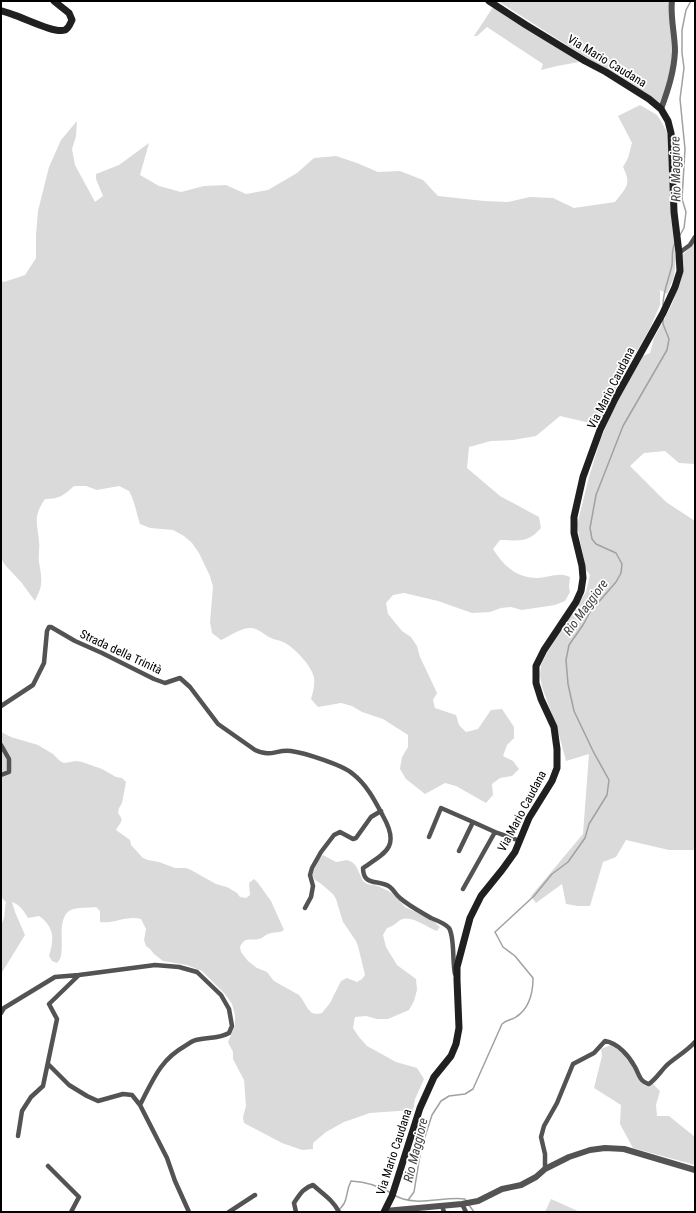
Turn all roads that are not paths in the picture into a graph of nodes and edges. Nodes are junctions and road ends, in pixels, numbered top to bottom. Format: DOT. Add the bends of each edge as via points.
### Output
graph roads {
  1 [pos="54,1"];
  2 [pos="489,1"];
  3 [pos="672,1"];
  4 [pos="1,11"];
  5 [pos="661,109"];
  6 [pos="695,237"];
  7 [pos="679,253"];
  8 [pos="1,706"];
  9 [pos="1,744"];
  10 [pos="1,775"];
  11 [pos="381,811"];
  12 [pos="473,822"];
  13 [pos="495,832"];
  14 [pos="429,837"];
  15 [pos="520,841"];
  16 [pos="458,851"];
  17 [pos="463,889"];
  18 [pos="305,908"];
  19 [pos="79,974"];
  20 [pos="457,980"];
  21 [pos="1,1013"];
  22 [pos="695,1042"];
  23 [pos="48,1064"];
  24 [pos="140,1105"];
  25 [pos="18,1136"];
  26 [pos="48,1166"];
  27 [pos="545,1169"];
  28 [pos="695,1170"];
  29 [pos="255,1195"];
  30 [pos="466,1203"];
  31 [pos="443,1209"];
  32 [pos="338,1211"];
  33 [pos="71,1212"];
  34 [pos="189,1212"];
  35 [pos="229,1212"];
  36 [pos="296,1212"];
  37 [pos="385,1212"];
  38 [pos="466,1212"];
  1 -- 4 [label="main road" via="69,13 72,20 65,30"];
  2 -- 5 [label="main road, Via Mario Caudana" via="649,99"];
  3 -- 5 [label="street" via="675,51 672,73"];
  5 -- 7 [label="main road, Via Mario Caudana" via="671,133 674,212"];
  6 -- 7 [label="street" via="690,245"];
  7 -- 15 [label="main road, Via Mario Caudana" via="680,271 676,287 615,399 600,430 583,477 574,516 574,533 582,566 581,591 536,666 536,683 554,727 557,768 529,818"];
  8 -- 11 [label="street, Strada della Trinità" via="33,685 44,664 47,631 51,627 154,679 165,683 180,678 218,724 255,750 268,754 290,751 324,760 352,773 363,784"];
  9 -- 10 [label="street" via="9,759 9,772"];
  11 -- 18 [label="street" via="372,817 356,838 340,832 334,835 312,868 311,898"];
  11 -- 20 [label="street, Strada della Trinità" via="390,833 390,846 385,853 363,868 363,874 367,880 389,886 412,907 448,927"];
  12 -- 13 [label="street"];
  12 -- 14 [label="street" via="441,808"];
  12 -- 16 [label="street"];
  13 -- 15 [label="street"];
  13 -- 17 [label="street"];
  15 -- 20 [label="main road, Via Mario Caudana" via="515,852 481,896 470,918 457,967"];
  19 -- 21 [label="street" via="55,977 4,1008"];
  19 -- 23 [label="street" via="49,1004 57,1019"];
  19 -- 24 [label="street" via="155,964 179,967 197,972 209,982 222,995 229,1010 232,1026 229,1033 195,1040 168,1057"];
  20 -- 37 [label="main road, Via Mario Caudana" via="459,1028 456,1044 451,1056 434,1077 420,1108"];
  22 -- 27 [label="street" via="649,1084 640,1078 627,1055 611,1042 605,1041 594,1053 574,1064 544,1126 541,1137"];
  23 -- 24 [label="street" via="69,1085 98,1101 123,1094 132,1095"];
  23 -- 25 [label="street" via="43,1086 31,1097 22,1111"];
  24 -- 34 [label="street" via="167,1158"];
  26 -- 33 [label="street" via="79,1198"];
  27 -- 28 [label="street" via="569,1157 605,1148 624,1149"];
  27 -- 30 [label="street" via="536,1178 522,1185 502,1189 478,1201"];
  29 -- 35 [label="street"];
  30 -- 31 [label="street"];
  30 -- 38 [label="street"];
  31 -- 37 [label="street"];
  32 -- 36 [label="street" via="331,1199 313,1185 299,1195 294,1203"];
}
